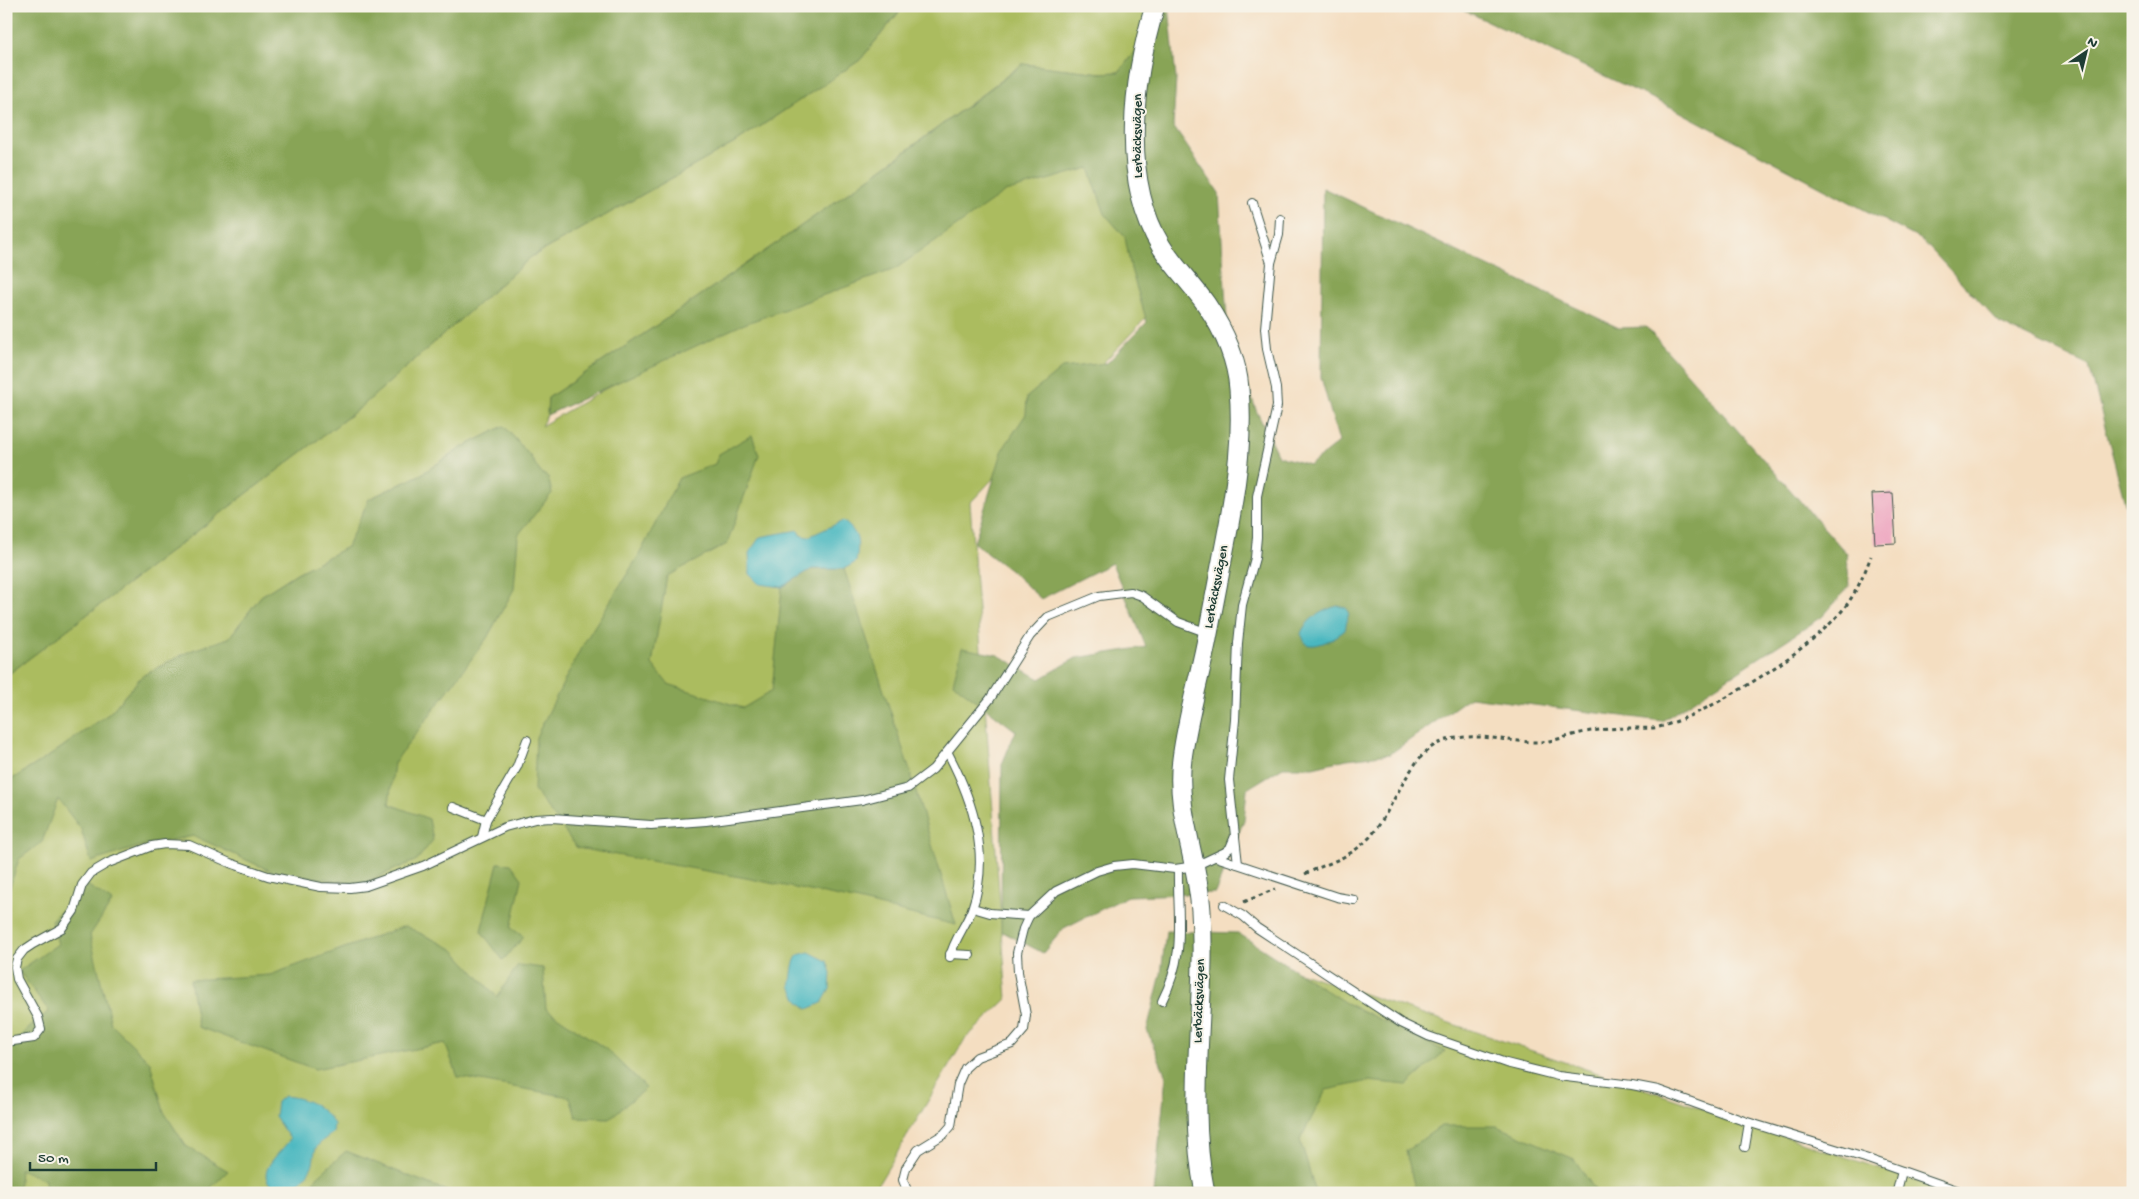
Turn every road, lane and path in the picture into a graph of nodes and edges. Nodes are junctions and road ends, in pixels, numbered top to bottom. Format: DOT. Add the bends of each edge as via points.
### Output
graph roads {
  1 [pos="1155,6"];
  2 [pos="1252,203"];
  3 [pos="1280,218"];
  4 [pos="1271,263"];
  5 [pos="1871,556"];
  6 [pos="1208,633"];
  7 [pos="526,740"];
  8 [pos="948,753"];
  9 [pos="453,807"];
  10 [pos="486,820"];
  11 [pos="1235,836"];
  12 [pos="482,837"];
  13 [pos="1216,857"];
  14 [pos="1238,864"];
  15 [pos="1186,867"];
  16 [pos="1290,882"];
  17 [pos="1354,900"];
  18 [pos="1224,905"];
  19 [pos="972,908"];
  20 [pos="1029,916"];
  21 [pos="970,955"];
  22 [pos="1162,1001"];
  23 [pos="6,1042"];
  24 [pos="1749,1123"];
  25 [pos="1745,1147"];
  26 [pos="1902,1171"];
  27 [pos="1897,1191"];
  28 [pos="908,1193"];
  29 [pos="1205,1193"];
  30 [pos="1966,1193"];
  1 -- 6 [label="street, Lerbäcksvägen" via="1143,52 1137,104 1139,189 1151,228 1161,246 1220,326 1232,355 1239,386 1238,467"];
  2 -- 4 [label="lane"];
  3 -- 4 [label="lane"];
  4 -- 11 [label="lane" via="1265,328 1277,406 1258,496 1258,538 1242,604 1238,642 1229,780"];
  5 -- 16 [label="path" via="1862,581 1846,607 1829,625 1807,645 1742,687 1692,715 1654,728 1591,731 1540,742 1468,736 1436,744 1420,758 1381,822 1364,843 1349,856"];
  6 -- 8 [label="lane" via="1178,622 1142,596 1131,592 1099,596 1063,610 1048,617 1030,636 990,699"];
  6 -- 15 [label="street, Lerbäcksvägen" via="1180,779"];
  7 -- 10 [label="lane" via="517,767"];
  8 -- 12 [label="lane" via="928,774 908,788 862,800 651,825 544,818 514,824"];
  8 -- 19 [label="lane" via="962,781 980,846 979,878"];
  9 -- 10 [label="lane"];
  10 -- 12 [label="lane"];
  11 -- 13 [label="lane" via="1230,848"];
  11 -- 14 [label="lane"];
  12 -- 23 [label="lane" via="423,866 366,886 350,888 321,887 268,876 189,845 152,846 108,863 82,885 74,911 62,928 24,950 17,959 14,967 16,979 38,1017 41,1029 34,1038"];
  13 -- 14 [label="lane"];
  13 -- 15 [label="lane"];
  14 -- 16 [label="lane"];
  15 -- 20 [label="lane" via="1133,864 1097,871 1056,891"];
  15 -- 22 [label="lane" via="1180,939 1173,974"];
  15 -- 29 [label="street, Lerbäcksvägen" via="1201,908 1197,1122"];
  16 -- 17 [label="lane"];
  16 -- 18 [label="path" via="1250,901"];
  18 -- 24 [label="lane" via="1361,998 1428,1036 1506,1063 1558,1076 1658,1090"];
  19 -- 20 [label="lane" via="1009,916"];
  19 -- 21 [label="lane" via="950,956"];
  20 -- 28 [label="lane" via="1017,952 1026,1015 1024,1030 1012,1044 978,1057 965,1068 958,1084 951,1126 918,1150 906,1168 903,1180"];
  24 -- 25 [label="lane"];
  24 -- 26 [label="lane"];
  26 -- 27 [label="lane"];
  26 -- 30 [label="lane"];
}
